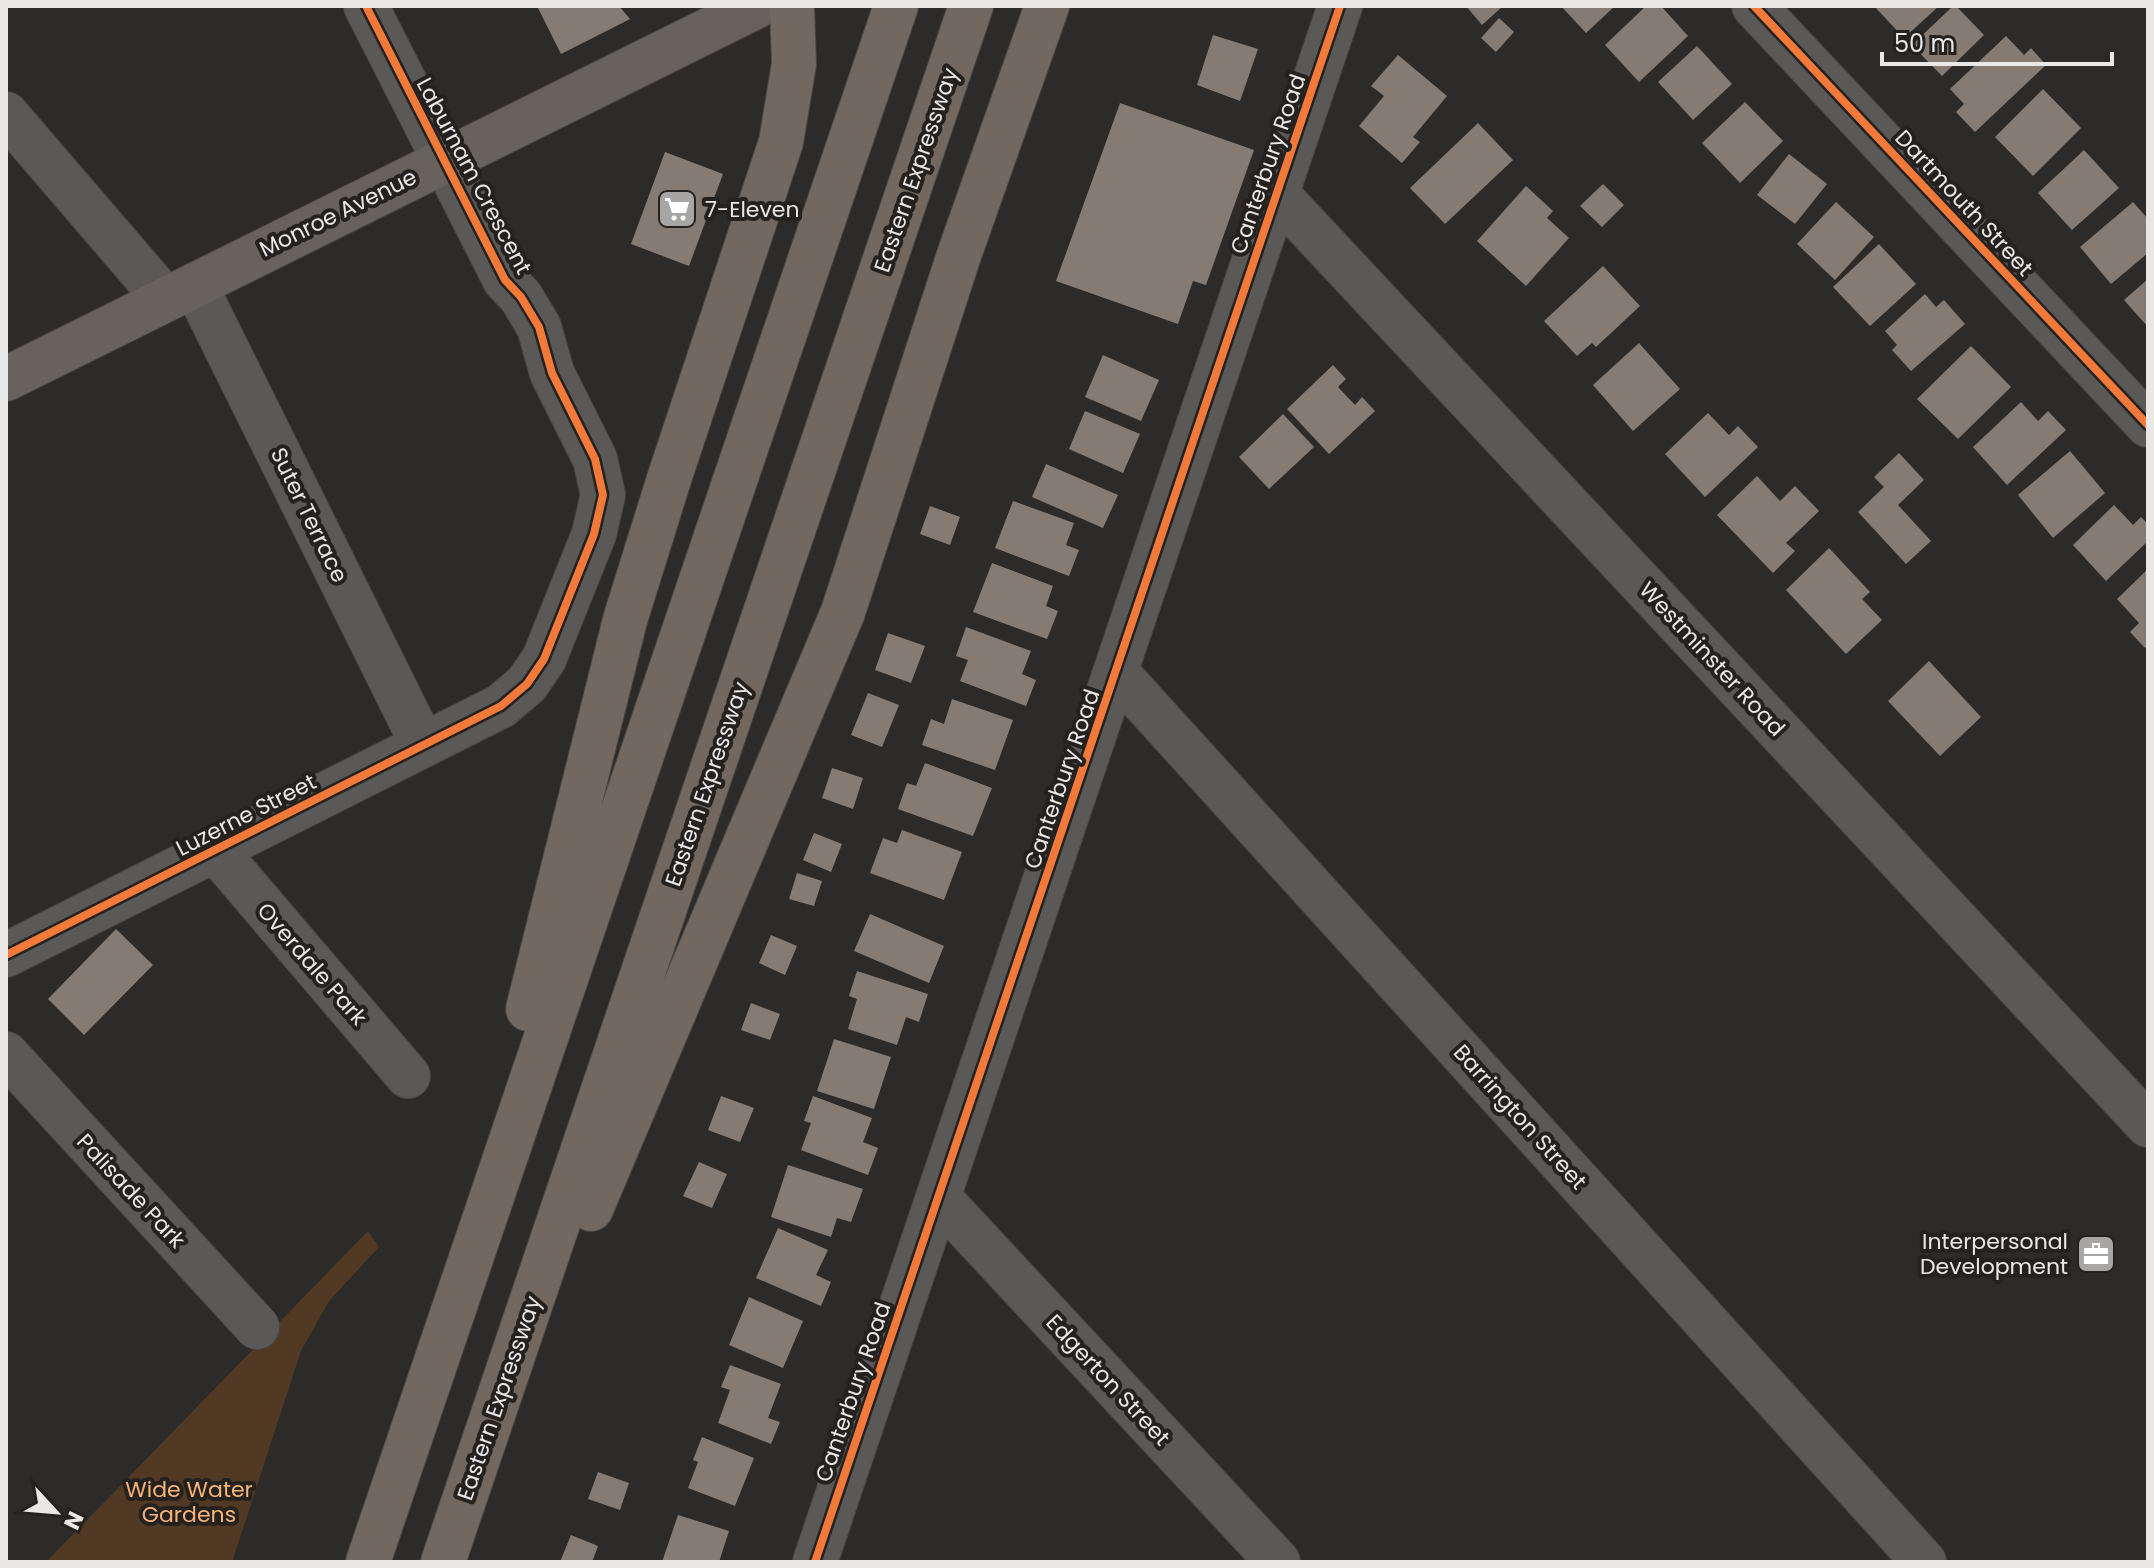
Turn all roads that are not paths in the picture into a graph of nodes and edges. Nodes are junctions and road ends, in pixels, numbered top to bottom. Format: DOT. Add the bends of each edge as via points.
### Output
graph roads {
  1 [pos="366,6"];
  2 [pos="792,6"];
  3 [pos="896,6"];
  4 [pos="971,6"];
  5 [pos="1047,6"];
  6 [pos="1340,6"];
  7 [pos="1754,6"];
  8 [pos="743,9"];
  9 [pos="6,114"];
  10 [pos="444,161"];
  11 [pos="1276,193"];
  12 [pos="180,292"];
  13 [pos="6,379"];
  14 [pos="2148,425"];
  15 [pos="1117,673"];
  16 [pos="501,706"];
  17 [pos="423,745"];
  18 [pos="216,851"];
  19 [pos="6,955"];
  20 [pos="6,1054"];
  21 [pos="408,1076"];
  22 [pos="2148,1125"];
  23 [pos="939,1198"];
  24 [pos="449,1326"];
  25 [pos="257,1327"];
  26 [pos="448,1546"];
  27 [pos="368,1562"];
  28 [pos="815,1562"];
  29 [pos="1278,1562"];
  30 [pos="1924,1562"];
  1 -- 10 [label="street, Laburnam Crescent"];
  2 -- 24 [label="highway" via="794,64 781,142 625,620"];
  3 -- 24 [label="highway"];
  4 -- 26 [label="highway, Eastern Expressway"];
  5 -- 26 [label="highway" via="829,647"];
  6 -- 11 [label="street, Canterbury Road"];
  7 -- 14 [label="street, Dartmouth Street"];
  8 -- 10 [label="main road, Monroe Avenue"];
  9 -- 12 [label="street, Suter Terrace"];
  10 -- 12 [label="main road, Monroe Avenue"];
  10 -- 16 [label="street, Laburnam Crescent" via="505,280 539,327 552,373 595,459 603,495 599,521 544,659 527,684"];
  11 -- 15 [label="street, Canterbury Road"];
  11 -- 22 [label="street, Westminster Road"];
  12 -- 13 [label="main road, Monroe Avenue"];
  12 -- 17 [label="street, Suter Terrace"];
  15 -- 23 [label="street, Canterbury Road"];
  15 -- 30 [label="street, Barrington Street"];
  16 -- 17 [label="street, Luzerne Street"];
  17 -- 18 [label="street, Luzerne Street"];
  18 -- 19 [label="street, Luzerne Street"];
  18 -- 21 [label="street, Overdale Park"];
  20 -- 25 [label="street, Palisade Park"];
  23 -- 28 [label="street, Canterbury Road"];
  23 -- 29 [label="street, Edgerton Street"];
  24 -- 27 [label="highway"];
}
